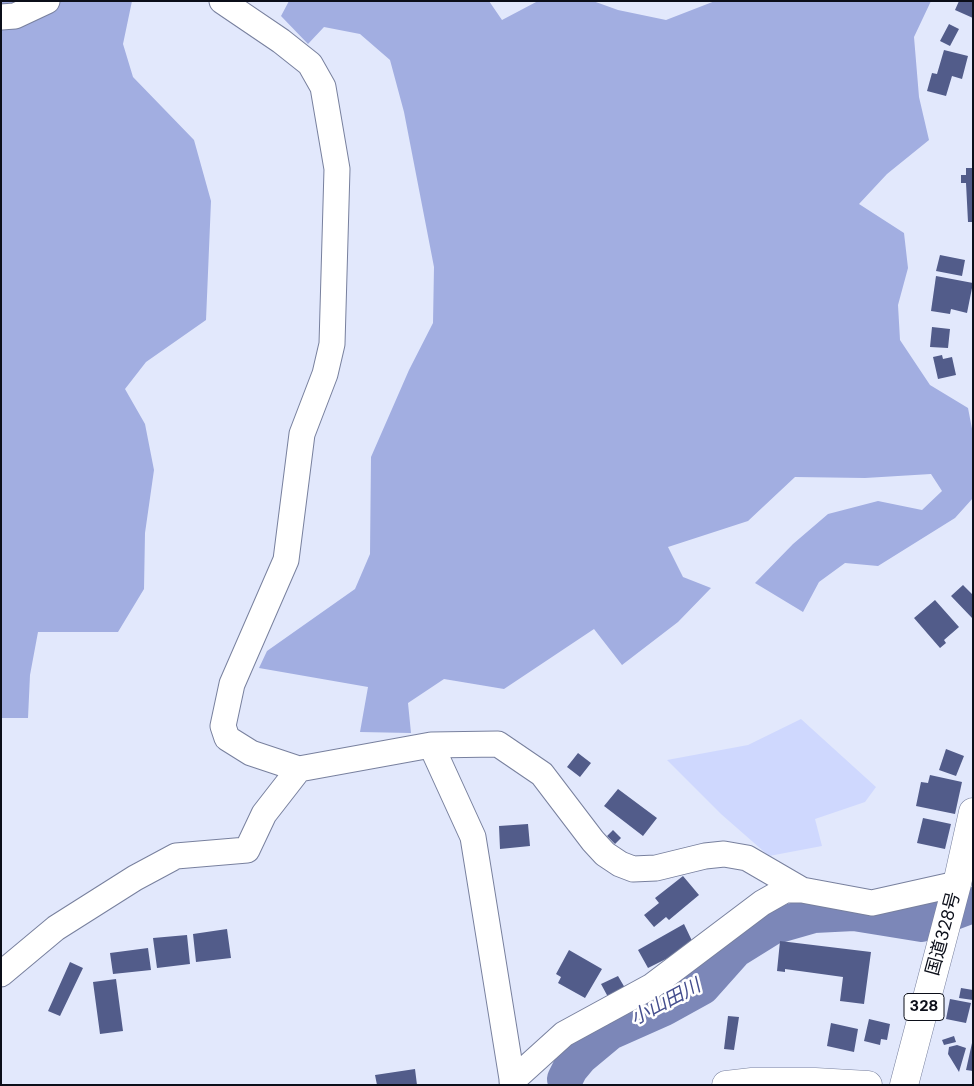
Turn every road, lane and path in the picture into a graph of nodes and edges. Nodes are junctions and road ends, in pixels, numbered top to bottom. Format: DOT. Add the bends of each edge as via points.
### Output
graph roads {
  1 [pos="47,1"];
  2 [pos="222,1"];
  3 [pos="1,17"];
  4 [pos="431,745"];
  5 [pos="299,770"];
  6 [pos="973,812"];
  7 [pos="802,890"];
  8 [pos="955,890"];
  9 [pos="1,974"];
  10 [pos="512,1083"];
  11 [pos="726,1085"];
  12 [pos="868,1085"];
  13 [pos="904,1085"];
  1 -- 3 [label="street" via="15,16"];
  2 -- 5 [label="street" via="310,64 323,87 337,169 332,344 325,374 302,434 286,560 232,684 223,726 227,738 236,746"];
  4 -- 5 [label="street"];
  4 -- 7 [label="street" via="498,744 542,774 593,841 620,864 633,869 656,868 724,854 747,858"];
  4 -- 10 [label="street" via="474,837"];
  5 -- 9 [label="street" via="264,814 247,850 176,856 134,878 56,928"];
  6 -- 8 [label="highway, 国道328号 / 328"];
  7 -- 8 [label="street" via="872,903"];
  7 -- 10 [label="street" via="785,890 762,902 652,986 564,1034"];
  8 -- 13 [label="highway, 国道328号 / 328"];
  11 -- 12 [label="highway" via="752,1082"];
}
